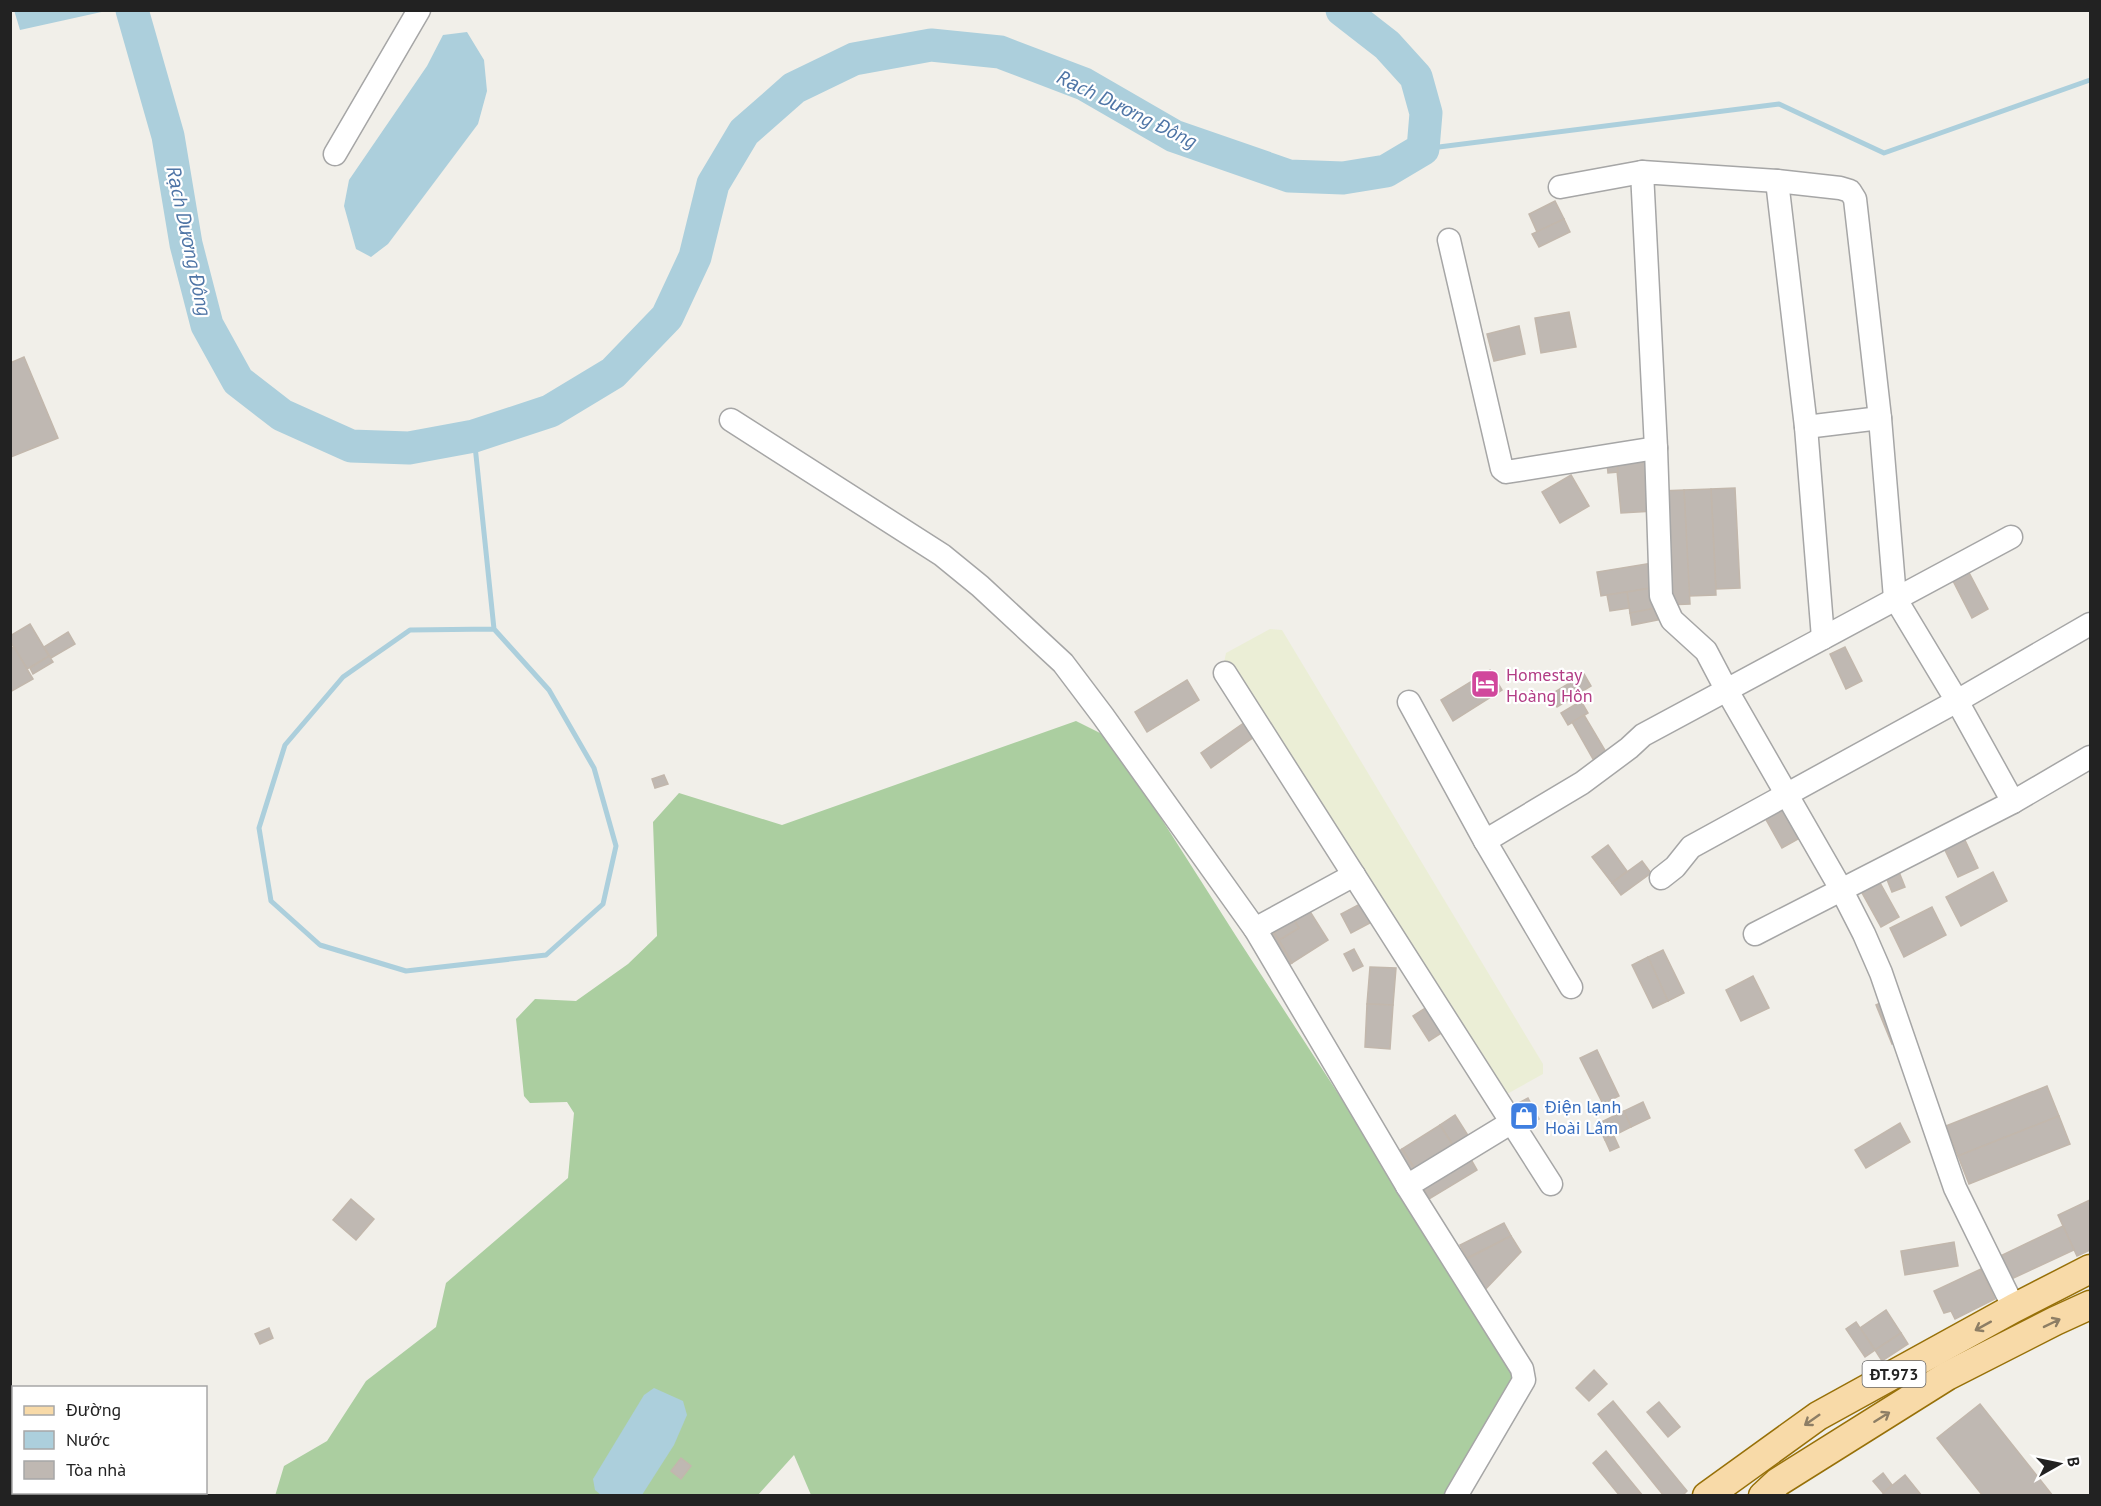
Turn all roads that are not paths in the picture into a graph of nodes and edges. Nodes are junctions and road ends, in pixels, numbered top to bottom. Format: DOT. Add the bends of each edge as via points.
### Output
graph roads {
  1 [pos="419,10"];
  2 [pos="335,154"];
  3 [pos="1642,172"];
  4 [pos="1777,181"];
  5 [pos="1560,187"];
  6 [pos="1449,240"];
  7 [pos="1880,418"];
  8 [pos="731,420"];
  9 [pos="1806,427"];
  10 [pos="1656,448"];
  11 [pos="2011,537"];
  12 [pos="1895,598"];
  13 [pos="2091,624"];
  14 [pos="1823,638"];
  15 [pos="1224,674"];
  16 [pos="1726,689"];
  17 [pos="1957,701"];
  18 [pos="1409,702"];
  19 [pos="2091,757"];
  20 [pos="1787,794"];
  21 [pos="2013,802"];
  22 [pos="1485,841"];
  23 [pos="1354,875"];
  24 [pos="1661,878"];
  25 [pos="1841,889"];
  26 [pos="1255,929"];
  27 [pos="1755,934"];
  28 [pos="1571,987"];
  29 [pos="1512,1122"];
  30 [pos="1551,1185"];
  31 [pos="1407,1186"];
  32 [pos="2091,1269"];
  33 [pos="2091,1305"];
  34 [pos="2014,1308"];
  35 [pos="1456,1496"];
  36 [pos="1707,1496"];
  37 [pos="1763,1496"];
  1 -- 2 [label="street"];
  3 -- 4 [label="street"];
  3 -- 5 [label="street"];
  3 -- 10 [label="street"];
  4 -- 7 [label="street" via="1840,188 1850,191 1855,199"];
  4 -- 9 [label="street"];
  6 -- 10 [label="street" via="1502,470"];
  7 -- 9 [label="street"];
  7 -- 12 [label="street"];
  8 -- 26 [label="street" via="942,555 1063,663"];
  9 -- 14 [label="street"];
  10 -- 16 [label="street" via="1661,596 1672,620 1706,651"];
  11 -- 12 [label="street"];
  12 -- 14 [label="street"];
  12 -- 17 [label="street"];
  13 -- 17 [label="street"];
  14 -- 16 [label="street"];
  15 -- 23 [label="street"];
  16 -- 20 [label="street"];
  16 -- 22 [label="street" via="1643,735 1582,783"];
  17 -- 20 [label="street"];
  17 -- 21 [label="street"];
  18 -- 22 [label="street"];
  19 -- 21 [label="street"];
  20 -- 24 [label="street" via="1691,847"];
  20 -- 25 [label="street"];
  21 -- 25 [label="street"];
  22 -- 28 [label="street"];
  23 -- 26 [label="street"];
  23 -- 29 [label="street"];
  25 -- 27 [label="street"];
  25 -- 34 [label="street" via="1881,973 1955,1188"];
  26 -- 31 [label="street"];
  29 -- 30 [label="street"];
  29 -- 31 [label="street"];
  31 -- 35 [label="street" via="1524,1374"];
  32 -- 34 [label="main road, ĐT.973"];
  37 -- 33 [label="main road, ĐT.973, one-way" via="1778,1482 1947,1376"];
  34 -- 36 [label="main road, ĐT.973, one-way" via="1818,1416"];
}
